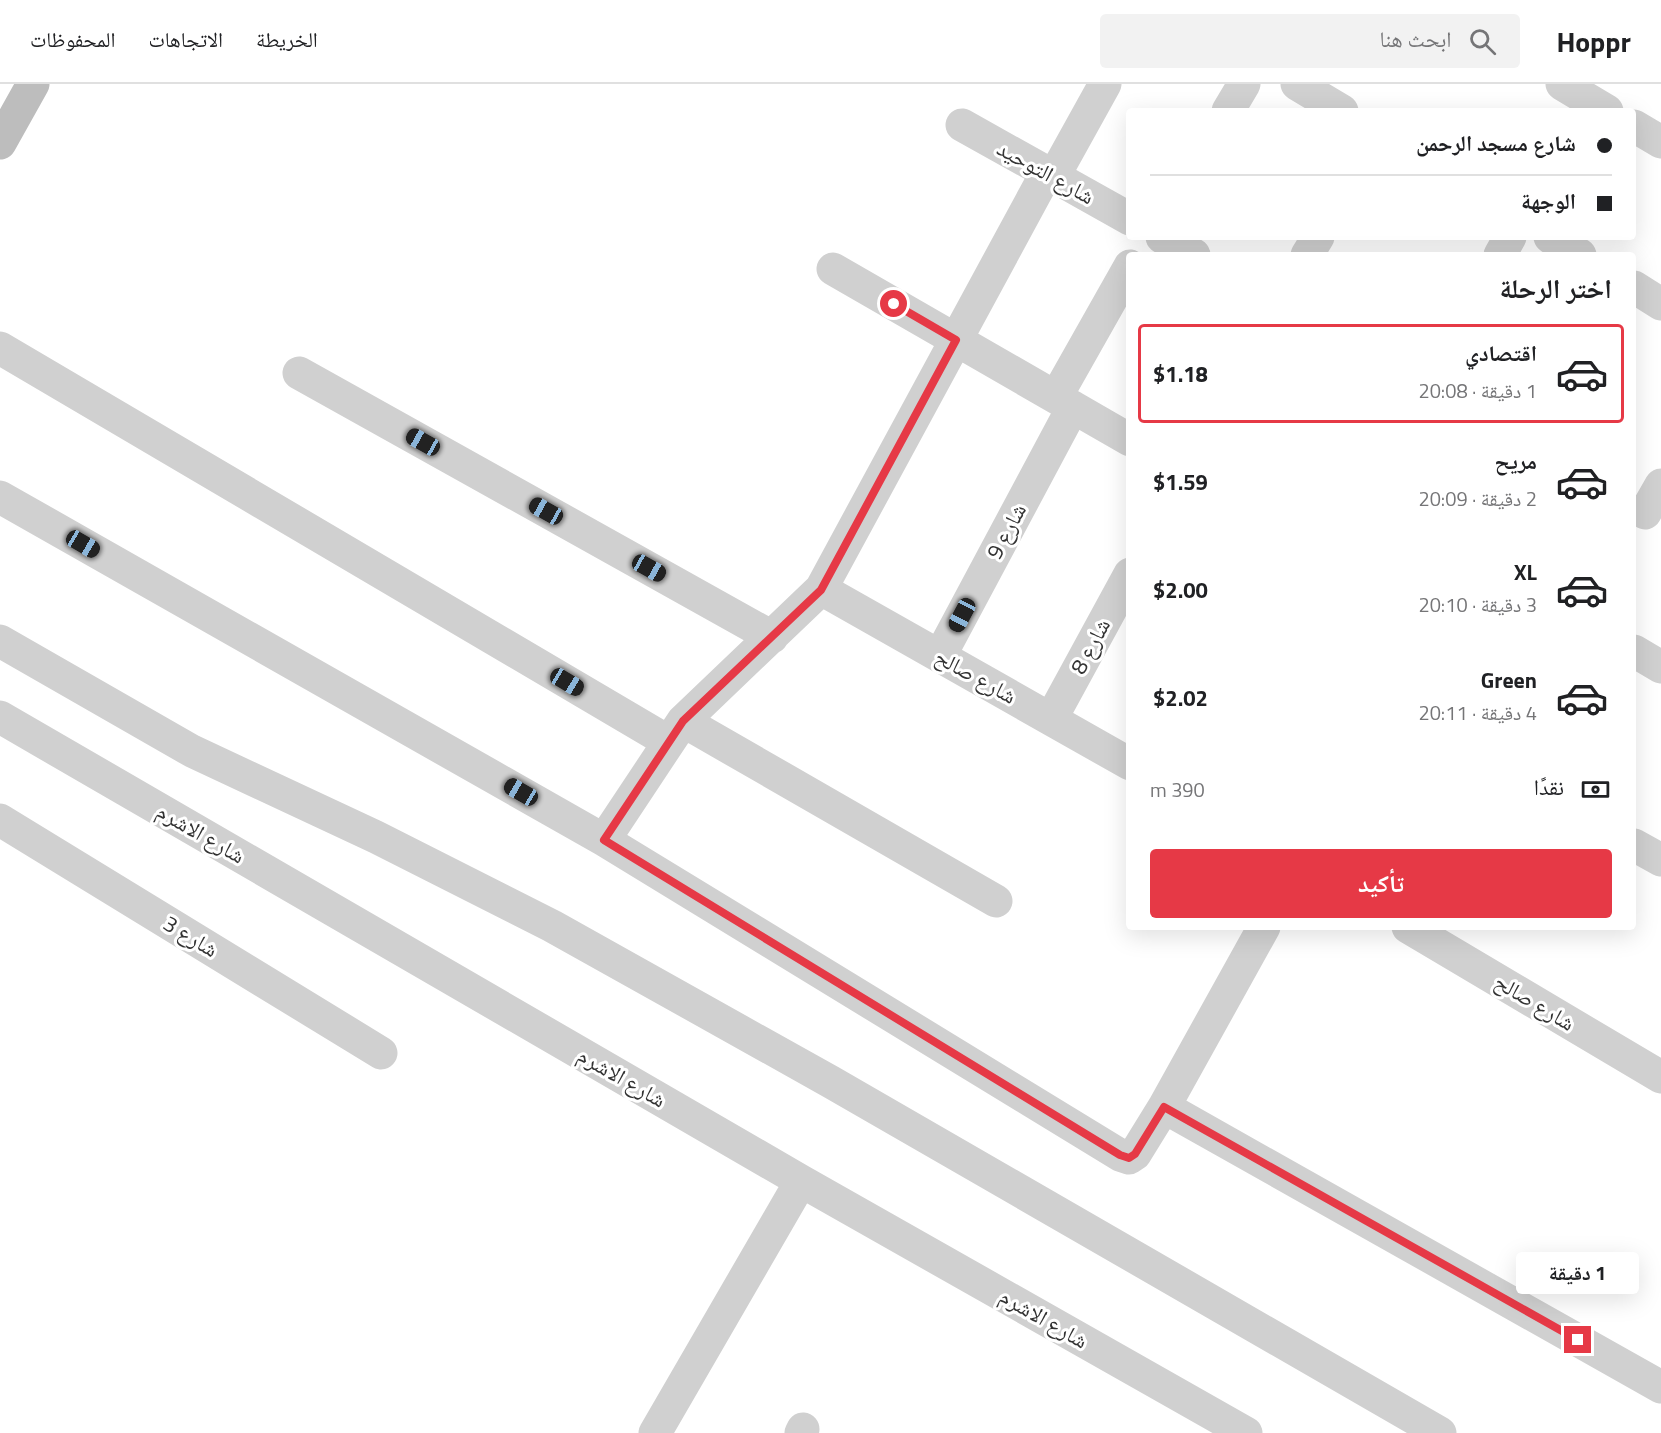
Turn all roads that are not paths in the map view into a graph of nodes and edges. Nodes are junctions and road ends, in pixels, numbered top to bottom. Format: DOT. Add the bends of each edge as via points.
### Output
graph roads {
  1 [pos="33,84"];
  2 [pos="1105,84"];
  3 [pos="1244,84"];
  4 [pos="1297,84"];
  5 [pos="1230,108"];
  6 [pos="1337,108"];
  7 [pos="962,125"];
  8 [pos="1636,127"];
  9 [pos="1661,142"];
  10 [pos="0,143"];
  11 [pos="1050,174"];
  12 [pos="1126,217"];
  13 [pos="1167,240"];
  14 [pos="1555,240"];
  15 [pos="1189,252"];
  16 [pos="1575,252"];
  17 [pos="833,269"];
  18 [pos="1126,274"];
  19 [pos="1636,289"];
  20 [pos="1661,304"];
  21 [pos="956,340"];
  22 [pos="0,348"];
  23 [pos="299,373"];
  24 [pos="1064,402"];
  25 [pos="1126,438"];
  26 [pos="0,496"];
  27 [pos="1126,581"];
  28 [pos="821,590"];
  29 [pos="772,637"];
  30 [pos="0,641"];
  31 [pos="1636,652"];
  32 [pos="940,656"];
  33 [pos="1661,667"];
  34 [pos="0,717"];
  35 [pos="1051,719"];
  36 [pos="676,731"];
  37 [pos="1126,762"];
  38 [pos="0,820"];
  39 [pos="604,840"];
  40 [pos="1636,846"];
  41 [pos="1661,861"];
  42 [pos="996,901"];
  43 [pos="1262,930"];
  44 [pos="1413,930"];
  45 [pos="381,1053"];
  46 [pos="1661,1077"];
  47 [pos="1164,1107"];
  48 [pos="801,1181"];
  49 [pos="1661,1387"];
  50 [pos="1213,1425"];
  51 [pos="655,1433"];
  52 [pos="1246,1433"];
  53 [pos="1440,1433"];
  1 -- 10 [label="main road"];
  2 -- 11 [label="street"];
  3 -- 5 [label="street"];
  4 -- 6 [label="street"];
  7 -- 11 [label="street, شارع التوحيد"];
  8 -- 9 [label="street"];
  11 -- 12 [label="street, شارع التوحيد"];
  11 -- 21 [label="street"];
  13 -- 15 [label="street"];
  14 -- 16 [label="street"];
  17 -- 21 [label="street"];
  18 -- 24 [label="street, شارع 9"];
  19 -- 20 [label="street"];
  21 -- 24 [label="street"];
  21 -- 28 [label="street"];
  22 -- 36 [label="street"];
  23 -- 29 [label="street"];
  24 -- 25 [label="street"];
  24 -- 32 [label="street, شارع 9"];
  26 -- 39 [label="street"];
  27 -- 35 [label="street, شارع 8"];
  28 -- 29 [label="street"];
  28 -- 32 [label="street, شارع صالح"];
  29 -- 36 [label="street"];
  30 -- 53 [label="street" via="192,752 552,926"];
  31 -- 33 [label="street"];
  32 -- 35 [label="street, شارع صالح"];
  34 -- 48 [label="street, شارع الاشرم"];
  35 -- 37 [label="street, شارع صالح"];
  36 -- 39 [label="street"];
  36 -- 42 [label="street"];
  38 -- 45 [label="street, شارع 3"];
  39 -- 47 [label="street" via="1120,1155 1129,1158 1135,1154"];
  40 -- 41 [label="street"];
  43 -- 47 [label="street"];
  44 -- 46 [label="street, شارع صالح"];
  47 -- 49 [label="street"];
  48 -- 50 [label="street, شارع الاشرم"];
  48 -- 51 [label="street"];
  50 -- 52 [label="street, شارع الاشرم"];
}
